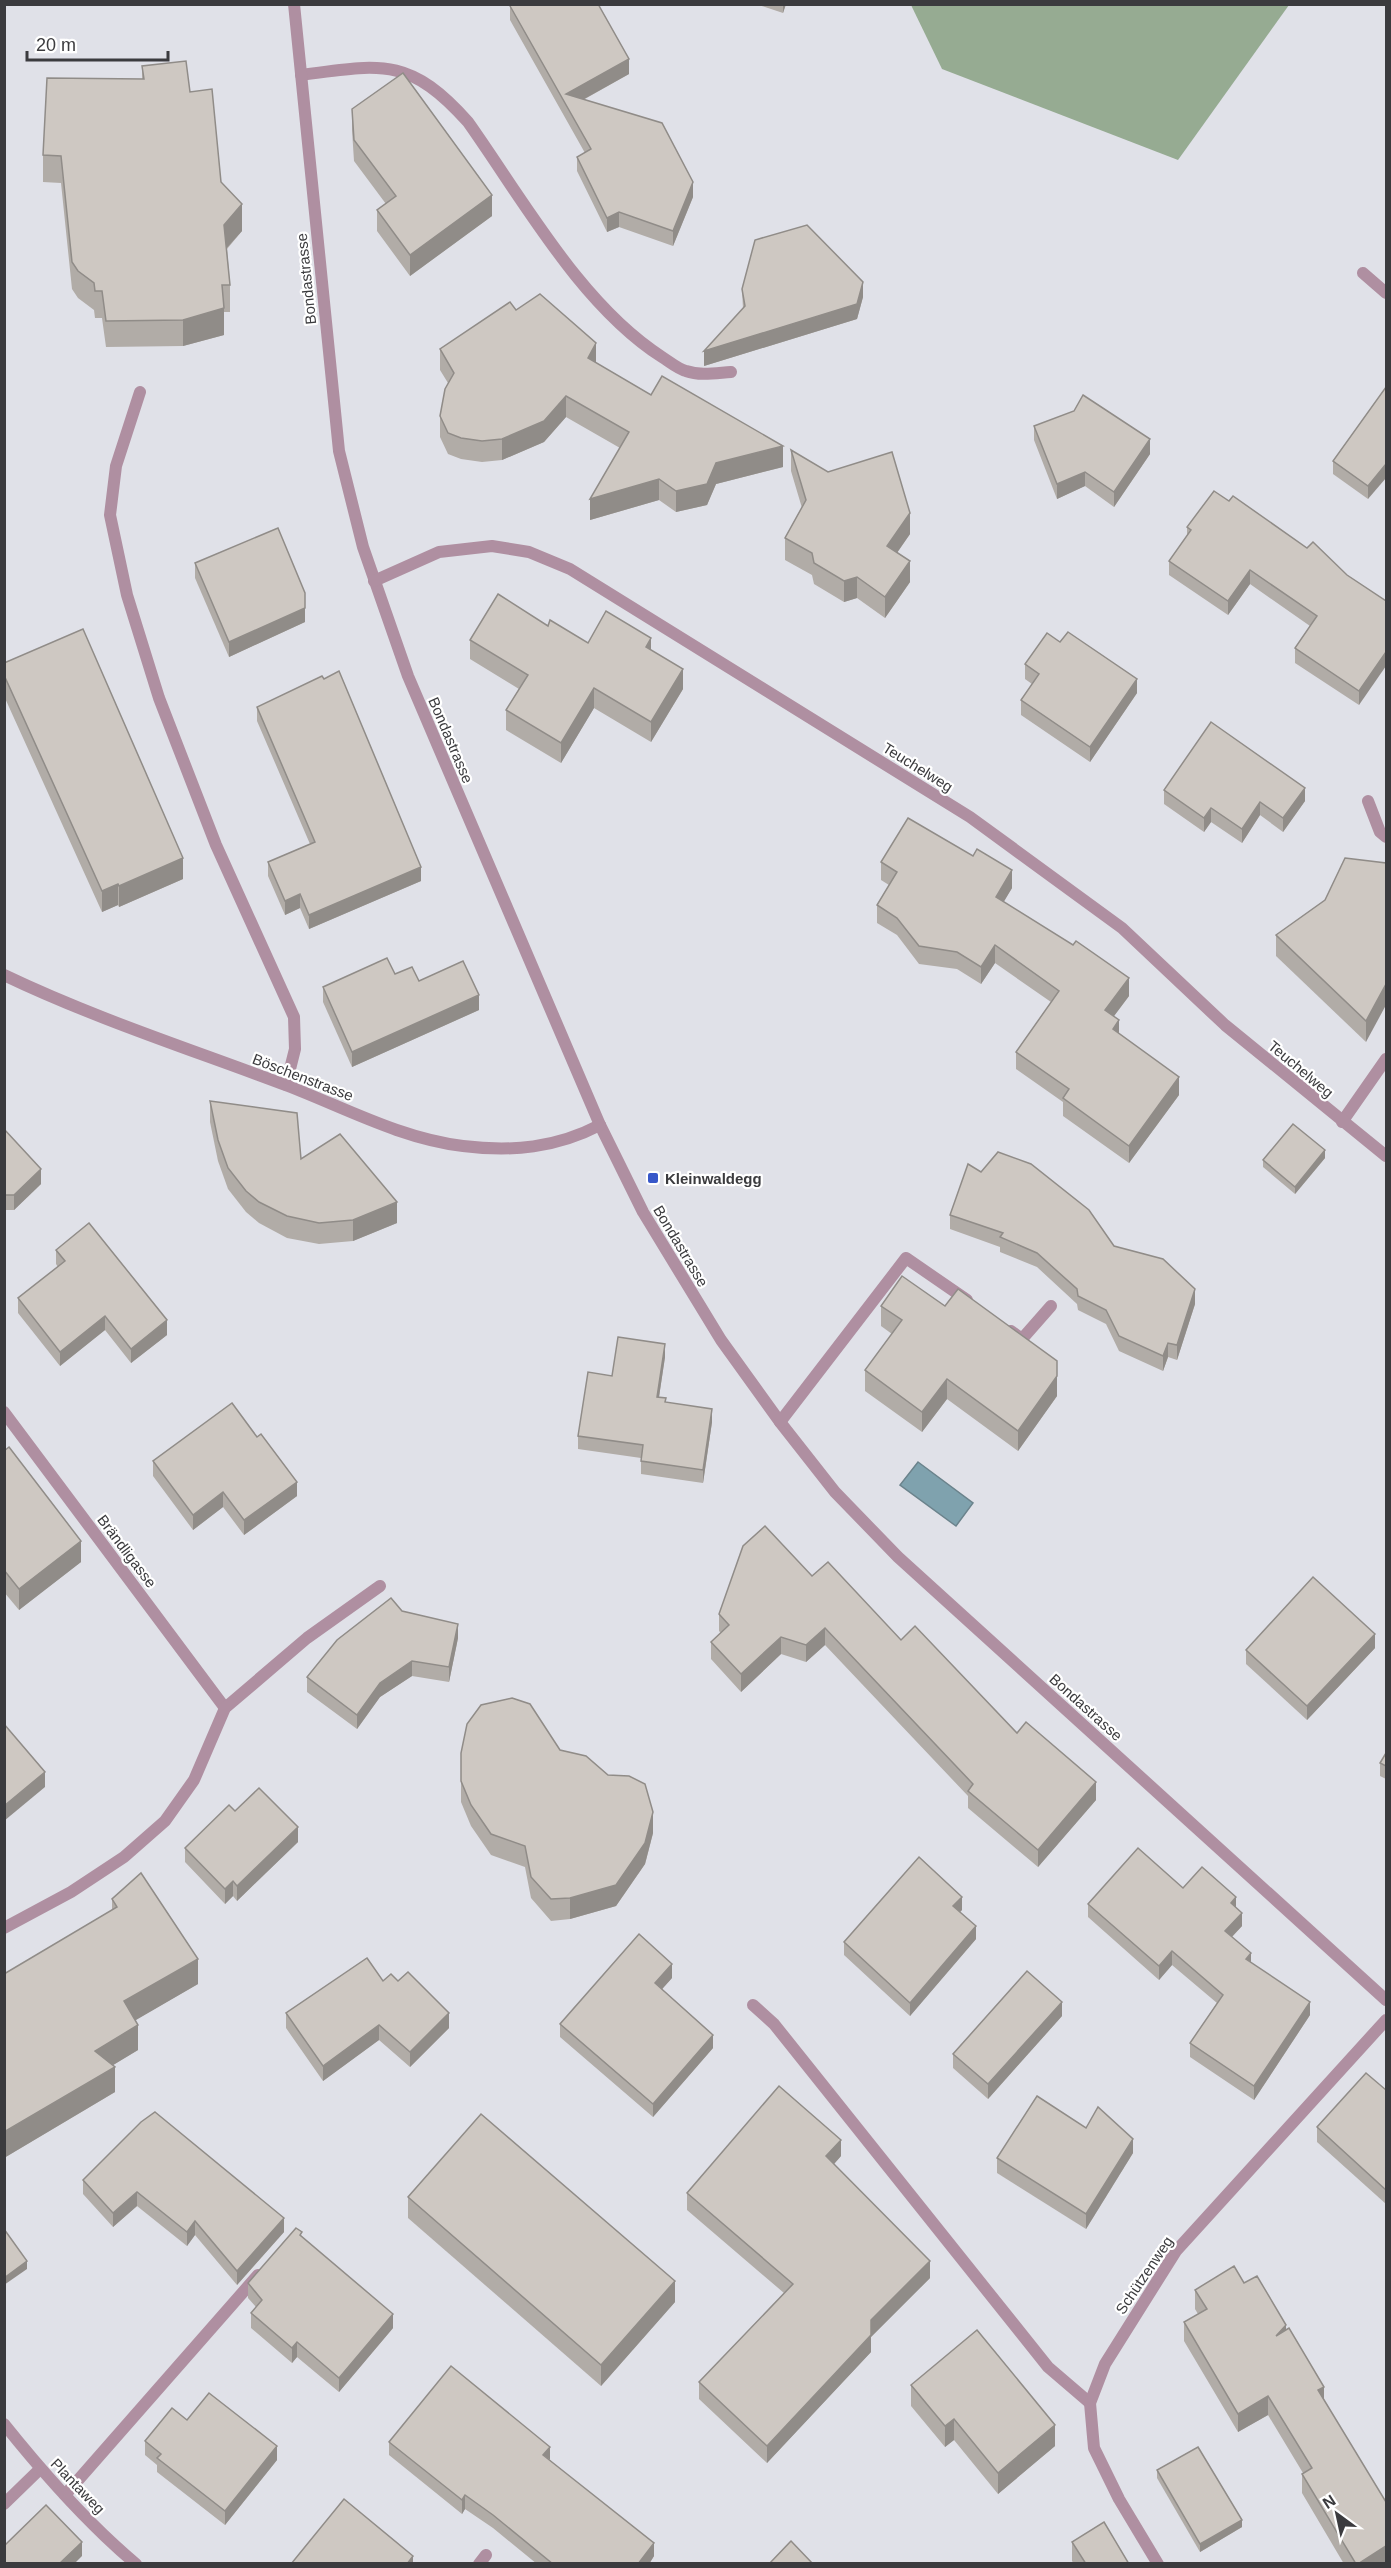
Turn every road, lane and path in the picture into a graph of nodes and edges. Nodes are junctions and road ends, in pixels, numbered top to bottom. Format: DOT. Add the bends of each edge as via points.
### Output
graph roads {
  1 [pos="294,4"];
  2 [pos="301,75"];
  3 [pos="1363,273"];
  4 [pos="1386,293"];
  5 [pos="731,372"];
  6 [pos="140,392"];
  7 [pos="374,581"];
  8 [pos="1368,801"];
  9 [pos="1386,837"];
  10 [pos="4,975"];
  11 [pos="1386,1059"];
  12 [pos="286,1085"];
  13 [pos="1342,1122"];
  14 [pos="600,1125"];
  15 [pos="1386,1156"];
  16 [pos="974,1305"];
  17 [pos="1051,1305"];
  18 [pos="1003,1325"];
  19 [pos="4,1412"];
  20 [pos="780,1422"];
  21 [pos="380,1587"];
  22 [pos="225,1708"];
  23 [pos="4,1928"];
  24 [pos="1386,2000"];
  25 [pos="753,2005"];
  26 [pos="1386,2020"];
  27 [pos="268,2263"];
  28 [pos="1090,2403"];
  29 [pos="4,2424"];
  30 [pos="40,2469"];
  31 [pos="65,2495"];
  32 [pos="4,2504"];
  33 [pos="136,2564"];
  34 [pos="1158,2564"];
  1 -- 2 [label="street, Bondastrasse"];
  2 -- 5 [label="street" via="388,68 423,80 448,99 468,122 603,310 648,348 685,371"];
  2 -- 7 [label="street, Bondastrasse" via="339,451"];
  3 -- 4 [label="street"];
  6 -- 12 [label="street" via="116,466 112,527 127,595 159,698 216,845 294,1017 295,1049"];
  7 -- 13 [label="street, Teuchelweg" via="439,552 492,546 529,552 570,568 970,817 1122,928 1225,1025"];
  7 -- 14 [label="street, Bondastrasse" via="408,676"];
  8 -- 9 [label="street" via="1380,832"];
  10 -- 12 [label="street, Böschenstrasse" via="119,1025"];
  11 -- 13 [label="street"];
  12 -- 14 [label="street, Böschenstrasse" via="414,1136 463,1146 535,1148 579,1136"];
  13 -- 15 [label="street, Teuchelweg"];
  14 -- 20 [label="street, Bondastrasse" via="643,1212 721,1340"];
  16 -- 20 [label="street" via="906,1258"];
  17 -- 18 [label="street" via="1022,1339"];
  19 -- 22 [label="street, Brändligasse"];
  20 -- 24 [label="street, Bondastrasse" via="835,1492 898,1557"];
  21 -- 22 [label="street" via="307,1638"];
  22 -- 23 [label="street" via="194,1780 165,1821 124,1857 71,1892"];
  25 -- 28 [label="street" via="781,2033 1048,2367"];
  26 -- 28 [label="street, Schützenweg" via="1176,2251 1105,2364"];
  27 -- 31 [label="street"];
  28 -- 34 [label="street, Schützenweg" via="1094,2448"];
  29 -- 30 [label="street, Plantaweg"];
  30 -- 31 [label="street, Plantaweg"];
  30 -- 32 [label="street"];
  31 -- 33 [label="street, Plantaweg"];
}
